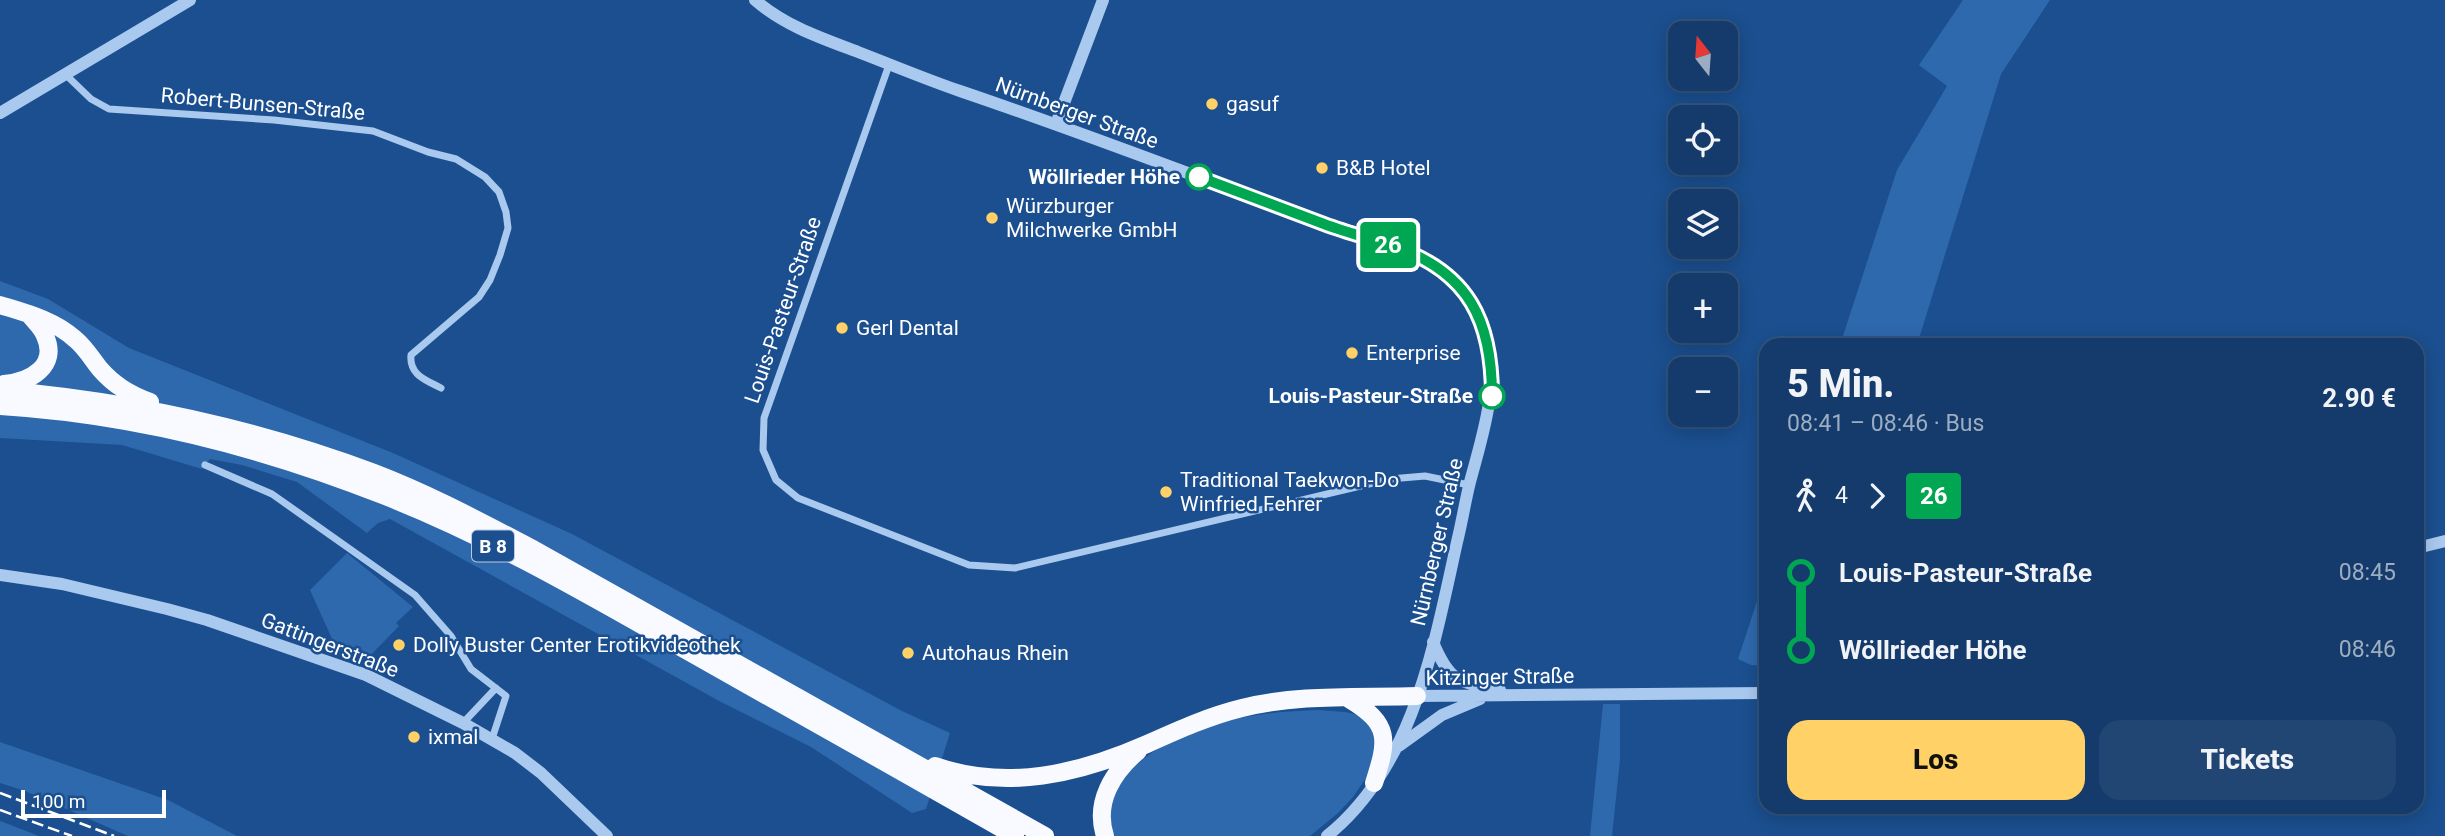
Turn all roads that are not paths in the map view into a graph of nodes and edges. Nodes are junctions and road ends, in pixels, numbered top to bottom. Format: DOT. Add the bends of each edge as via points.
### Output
graph roads {
  1 [pos="190,0"];
  2 [pos="755,0"];
  3 [pos="1103,0"];
  4 [pos="889,65"];
  5 [pos="65,74"];
  6 [pos="0,113"];
  7 [pos="1056,124"];
  8 [pos="0,304"];
  9 [pos="29,314"];
  10 [pos="0,384"];
  11 [pos="441,388"];
  12 [pos="0,390"];
  13 [pos="0,406"];
  14 [pos="188,418"];
  15 [pos="205,465"];
  16 [pos="1469,485"];
  17 [pos="2445,541"];
  18 [pos="2424,546"];
  19 [pos="0,575"];
  20 [pos="1433,642"];
  21 [pos="496,688"];
  22 [pos="1759,693"];
  23 [pos="1490,695"];
  24 [pos="1528,695"];
  25 [pos="1417,696"];
  26 [pos="1349,699"];
  27 [pos="463,723"];
  28 [pos="492,739"];
  29 [pos="1144,745"];
  30 [pos="1396,748"];
  31 [pos="895,752"];
  32 [pos="1374,783"];
  33 [pos="607,836"];
  34 [pos="1015,836"];
  35 [pos="1045,836"];
  36 [pos="1105,836"];
  37 [pos="1327,836"];
  1 -- 5 [label="street"];
  2 -- 4 [label="street, Nürnberger Straße" via="797,28"];
  3 -- 7 [label="street"];
  4 -- 7 [label="street, Nürnberger Straße"];
  4 -- 16 [label="street, Louis-Pasteur-Straße" via="764,418 763,450 776,480 798,498 969,565 1014,568 1390,479 1425,476"];
  5 -- 6 [label="street"];
  5 -- 11 [label="street, Robert-Bunsen-Straße" via="109,109 373,131 456,159 485,177 499,192 506,212 508,228 500,256 479,297 411,355 417,375"];
  7 -- 16 [label="street, Nürnberger Straße" via="1397,248 1442,271 1460,287 1488,340 1492,396"];
  8 -- 9 [label="highway"];
  9 -- 10 [label="highway" via="47,338 47,361 31,378"];
  9 -- 14 [label="highway" via="71,335 124,390"];
  12 -- 14 [label="highway, B 8"];
  13 -- 34 [label="highway, B 8" via="189,435 272,456 388,497 534,565"];
  14 -- 31 [label="highway, B 8" via="301,448 454,508"];
  15 -- 21 [label="street" via="272,494 415,595 451,636 471,669"];
  16 -- 20 [label="street, Nürnberger Straße"];
  17 -- 18 [label="street"];
  19 -- 27 [label="street, Gattingerstraße" via="62,584 207,620 366,675"];
  20 -- 24 [label="street" via="1447,671 1458,680"];
  20 -- 25 [label="street, Nürnberger Straße"];
  21 -- 27 [label="street"];
  21 -- 28 [label="street" via="506,696"];
  22 -- 24 [label="street, Kitzinger Straße"];
  23 -- 24 [label="street, Kitzinger Straße"];
  23 -- 25 [label="street, Kitzinger Straße"];
  23 -- 30 [label="street" via="1442,715"];
  25 -- 26 [label="highway"];
  25 -- 30 [label="street, Kitzinger Straße"];
  26 -- 29 [label="highway" via="1279,701 1242,708"];
  26 -- 32 [label="highway" via="1370,713 1384,734 1385,747"];
  27 -- 28 [label="street, Gattingerstraße"];
  28 -- 33 [label="street, Gattingerstraße" via="541,773"];
  29 -- 31 [label="highway" via="1061,774 1022,779 992,779 948,770"];
  29 -- 36 [label="highway" via="1124,763 1108,790 1101,820"];
  30 -- 32 [label="street, Kitzinger Straße"];
  31 -- 35 [label="highway, B 8"];
  32 -- 37 [label="street, Kitzinger Straße" via="1357,808"];
}
